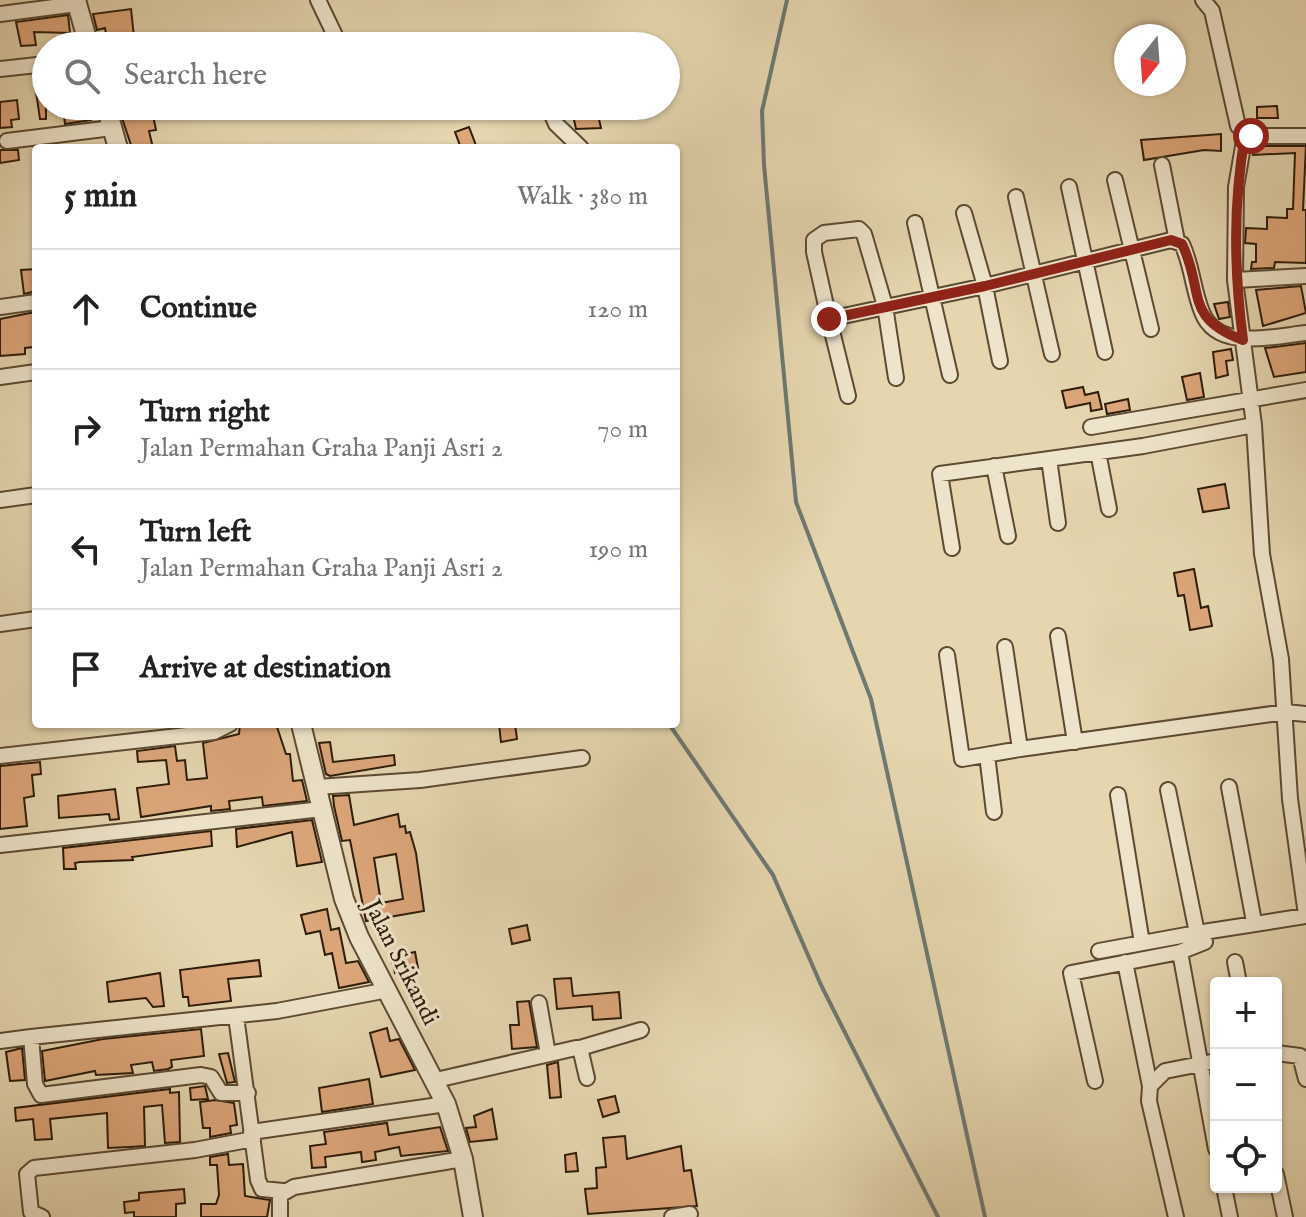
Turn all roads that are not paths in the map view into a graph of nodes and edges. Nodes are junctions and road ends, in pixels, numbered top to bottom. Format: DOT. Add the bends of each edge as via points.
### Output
graph roads {
  1 [pos="318,0"];
  2 [pos="1203,0"];
  3 [pos="77,2"];
  4 [pos="0,14"];
  5 [pos="85,32"];
  6 [pos="333,32"];
  7 [pos="32,66"];
  8 [pos="0,69"];
  9 [pos="110,120"];
  10 [pos="554,120"];
  11 [pos="112,128"];
  12 [pos="1245,135"];
  13 [pos="1306,136"];
  14 [pos="7,141"];
  15 [pos="117,144"];
  16 [pos="577,144"];
  17 [pos="1162,165"];
  18 [pos="1115,180"];
  19 [pos="1069,187"];
  20 [pos="1016,197"];
  21 [pos="964,213"];
  22 [pos="915,223"];
  23 [pos="1177,241"];
  24 [pos="1133,249"];
  25 [pos="1084,261"];
  26 [pos="1033,273"];
  27 [pos="1306,276"];
  28 [pos="1235,280"];
  29 [pos="985,286"];
  30 [pos="932,297"];
  31 [pos="32,303"];
  32 [pos="885,306"];
  33 [pos="0,307"];
  34 [pos="829,319"];
  35 [pos="1151,329"];
  36 [pos="1306,333"];
  37 [pos="1243,340"];
  38 [pos="1105,352"];
  39 [pos="1052,354"];
  40 [pos="1000,361"];
  41 [pos="32,373"];
  42 [pos="950,375"];
  43 [pos="0,377"];
  44 [pos="896,378"];
  45 [pos="1306,390"];
  46 [pos="848,396"];
  47 [pos="1252,399"];
  48 [pos="1254,425"];
  49 [pos="1091,427"];
  50 [pos="1098,452"];
  51 [pos="1049,459"];
  52 [pos="994,466"];
  53 [pos="32,496"];
  54 [pos="0,500"];
  55 [pos="1109,509"];
  56 [pos="1058,523"];
  57 [pos="1008,536"];
  58 [pos="952,548"];
  59 [pos="32,620"];
  60 [pos="0,624"];
  61 [pos="1058,636"];
  62 [pos="1005,647"];
  63 [pos="947,655"];
  64 [pos="1286,712"];
  65 [pos="1306,714"];
  66 [pos="222,728"];
  67 [pos="302,728"];
  68 [pos="1075,742"];
  69 [pos="1020,749"];
  70 [pos="987,755"];
  71 [pos="0,756"];
  72 [pos="582,758"];
  73 [pos="317,787"];
  74 [pos="1229,787"];
  75 [pos="1168,790"];
  76 [pos="1118,795"];
  77 [pos="322,809"];
  78 [pos="994,812"];
  79 [pos="0,845"];
  80 [pos="1306,916"];
  81 [pos="1254,922"];
  82 [pos="1201,938"];
  83 [pos="1142,943"];
  84 [pos="1099,951"];
  85 [pos="1180,952"];
  86 [pos="1125,962"];
  87 [pos="1235,962"];
  88 [pos="1238,977"];
  89 [pos="388,990"];
  90 [pos="539,1003"];
  91 [pos="236,1016"];
  92 [pos="641,1030"];
  93 [pos="31,1037"];
  94 [pos="0,1041"];
  95 [pos="580,1048"];
  96 [pos="548,1054"];
  97 [pos="1282,1054"];
  98 [pos="1210,1062"];
  99 [pos="1200,1063"];
  100 [pos="587,1078"];
  101 [pos="1306,1079"];
  102 [pos="436,1080"];
  103 [pos="1095,1081"];
  104 [pos="1150,1086"];
  105 [pos="248,1093"];
  106 [pos="446,1104"];
  107 [pos="1211,1121"];
  108 [pos="252,1135"];
  109 [pos="463,1159"];
  110 [pos="283,1191"];
  111 [pos="1225,1193"];
  112 [pos="1280,1193"];
  113 [pos="690,1214"];
  114 [pos="42,1217"];
  115 [pos="280,1217"];
  116 [pos="473,1217"];
  117 [pos="672,1217"];
  118 [pos="1176,1217"];
  119 [pos="1230,1217"];
  120 [pos="1285,1217"];
  1 -- 6 [label="street"];
  2 -- 12 [label="street" via="1212,11 1234,114"];
  3 -- 4 [label="street"];
  3 -- 5 [label="street"];
  7 -- 8 [label="street"];
  9 -- 11 [label="street"];
  10 -- 16 [label="street"];
  11 -- 14 [label="street"];
  11 -- 15 [label="street"];
  12 -- 13 [label="street"];
  12 -- 28 [label="street" via="1236,187"];
  17 -- 23 [label="street"];
  18 -- 24 [label="street"];
  19 -- 25 [label="street"];
  20 -- 26 [label="street"];
  21 -- 29 [label="street"];
  22 -- 30 [label="street"];
  23 -- 24 [label="street"];
  23 -- 37 [label="street" via="1187,255 1202,315 1223,333"];
  24 -- 25 [label="street"];
  24 -- 35 [label="street"];
  25 -- 26 [label="street"];
  25 -- 38 [label="street"];
  26 -- 29 [label="street"];
  26 -- 39 [label="street"];
  27 -- 28 [label="street"];
  28 -- 37 [label="street"];
  29 -- 30 [label="street"];
  29 -- 40 [label="street"];
  30 -- 32 [label="street"];
  30 -- 42 [label="street"];
  31 -- 33 [label="street"];
  32 -- 34 [label="street"];
  32 -- 34 [label="street" via="862,231 824,233 816,237 813,248"];
  32 -- 44 [label="street"];
  34 -- 46 [label="street"];
  36 -- 37 [label="street"];
  37 -- 47 [label="street"];
  41 -- 43 [label="street"];
  45 -- 47 [label="street"];
  47 -- 48 [label="street"];
  47 -- 49 [label="street"];
  48 -- 50 [label="street"];
  48 -- 64 [label="street" via="1262,554"];
  50 -- 51 [label="street"];
  50 -- 55 [label="street"];
  51 -- 52 [label="street"];
  51 -- 56 [label="street"];
  52 -- 57 [label="street"];
  52 -- 58 [label="street" via="940,474"];
  53 -- 54 [label="street"];
  59 -- 60 [label="street"];
  61 -- 68 [label="street"];
  62 -- 69 [label="street"];
  63 -- 70 [label="street" via="962,759"];
  64 -- 65 [label="street"];
  64 -- 68 [label="street"];
  64 -- 80 [label="street" via="1290,799"];
  66 -- 71 [label="street"];
  67 -- 73 [label="street, Jalan Srikandi"];
  68 -- 69 [label="street"];
  69 -- 70 [label="street"];
  70 -- 78 [label="street"];
  72 -- 73 [label="street"];
  73 -- 77 [label="street, Jalan Srikandi"];
  74 -- 81 [label="street"];
  75 -- 82 [label="street"];
  76 -- 83 [label="street"];
  77 -- 79 [label="street"];
  77 -- 89 [label="street, Jalan Srikandi" via="344,899"];
  80 -- 81 [label="street"];
  81 -- 82 [label="street"];
  82 -- 83 [label="street"];
  82 -- 85 [label="street"];
  83 -- 84 [label="street"];
  85 -- 86 [label="street"];
  85 -- 99 [label="street"];
  86 -- 103 [label="street" via="1071,973"];
  86 -- 104 [label="street"];
  87 -- 88 [label="street"];
  89 -- 91 [label="street"];
  89 -- 102 [label="street, Jalan Srikandi"];
  90 -- 96 [label="street"];
  91 -- 93 [label="street"];
  91 -- 105 [label="street"];
  92 -- 95 [label="street"];
  93 -- 94 [label="street"];
  93 -- 105 [label="street" via="35,1084 41,1095 201,1075 211,1077 221,1093"];
  95 -- 96 [label="street"];
  95 -- 100 [label="street"];
  96 -- 102 [label="street"];
  97 -- 101 [label="street" via="1300,1056"];
  98 -- 99 [label="street"];
  99 -- 104 [label="street" via="1165,1071"];
  99 -- 107 [label="street"];
  102 -- 106 [label="street, Jalan Srikandi"];
  104 -- 118 [label="street"];
  105 -- 108 [label="street"];
  106 -- 108 [label="street"];
  106 -- 109 [label="street, Jalan Srikandi"];
  108 -- 110 [label="street" via="262,1189"];
  108 -- 114 [label="street" via="210,1148 34,1168 27,1174 28,1199 31,1212"];
  109 -- 110 [label="street"];
  109 -- 116 [label="street, Jalan Srikandi"];
  110 -- 115 [label="street"];
  111 -- 119 [label="street"];
  112 -- 120 [label="street"];
  113 -- 117 [label="street"];
}
